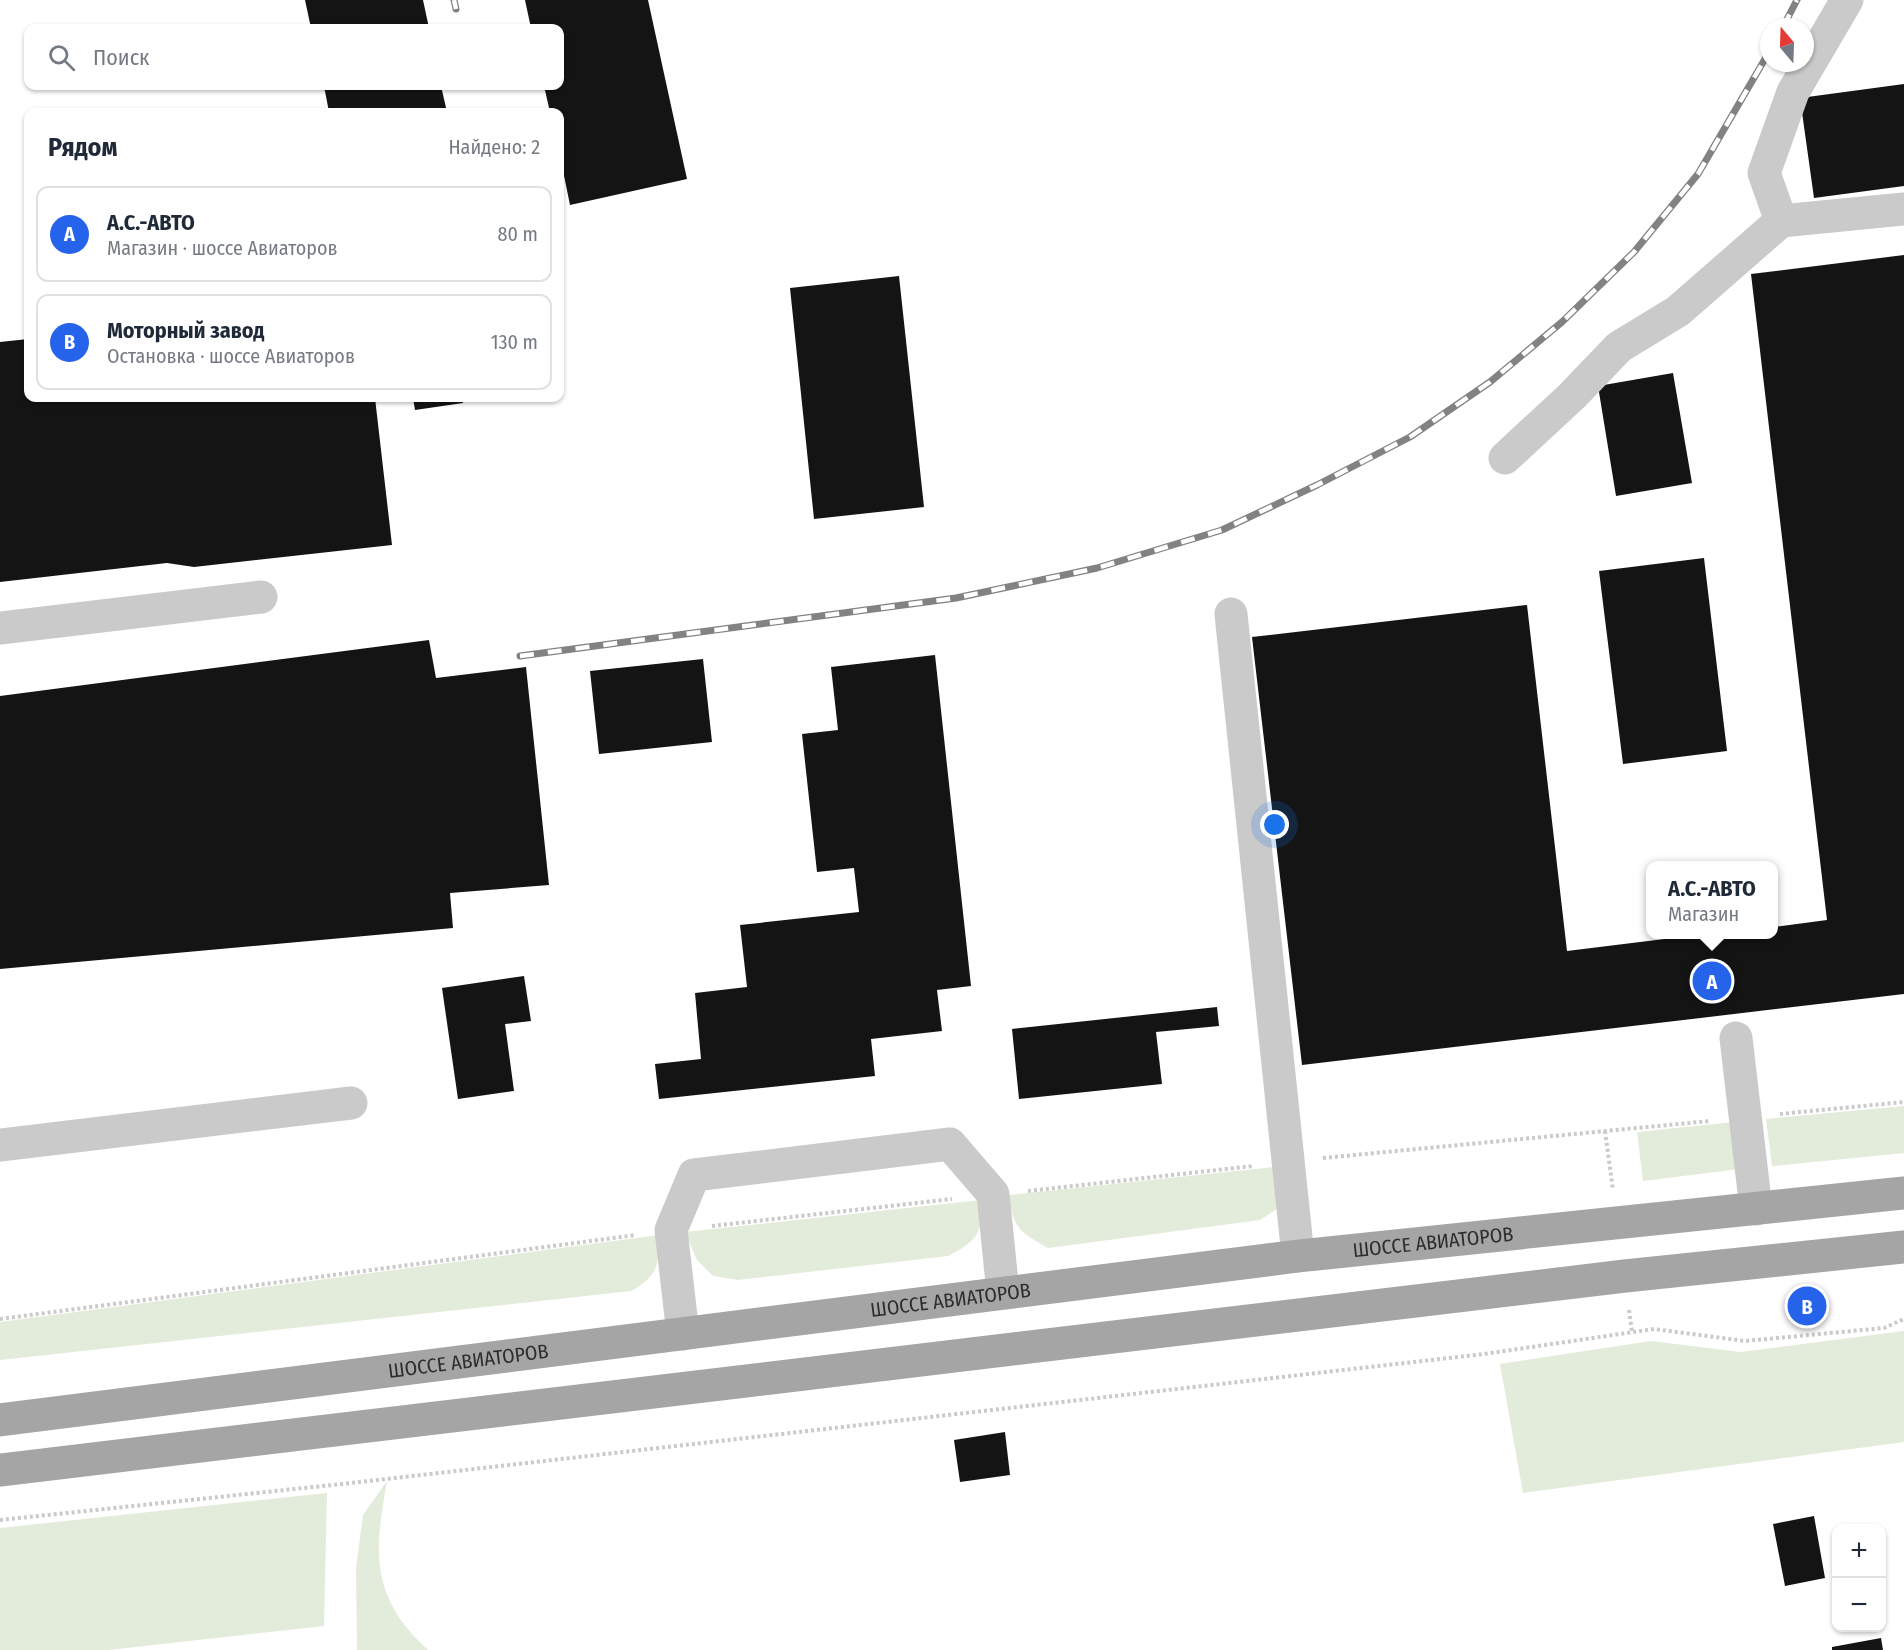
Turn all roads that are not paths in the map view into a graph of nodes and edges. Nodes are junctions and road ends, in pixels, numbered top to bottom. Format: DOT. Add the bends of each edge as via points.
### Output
graph roads {
  1 [pos="1847,0"];
  2 [pos="1904,209"];
  3 [pos="1781,220"];
  4 [pos="1505,458"];
  5 [pos="261,597"];
  6 [pos="1231,614"];
  7 [pos="0,628"];
  8 [pos="1736,1038"];
  9 [pos="351,1102"];
  10 [pos="0,1144"];
  11 [pos="1904,1193"];
  12 [pos="1756,1209"];
  13 [pos="1904,1247"];
  14 [pos="1298,1256"];
  15 [pos="1003,1293"];
  16 [pos="682,1334"];
  17 [pos="0,1420"];
  18 [pos="0,1470"];
  1 -- 3 [label="lane" via="1793,92 1764,173"];
  2 -- 3 [label="lane"];
  3 -- 4 [label="lane" via="1678,311 1619,347"];
  5 -- 7 [label="lane"];
  6 -- 14 [label="lane"];
  8 -- 12 [label="lane"];
  9 -- 10 [label="lane"];
  11 -- 12 [label="main road, ШОССЕ АВИАТОРОВ"];
  12 -- 14 [label="main road, ШОССЕ АВИАТОРОВ"];
  13 -- 18 [label="main road" via="1602,1278"];
  14 -- 15 [label="main road, ШОССЕ АВИАТОРОВ"];
  15 -- 16 [label="main road, ШОССЕ АВИАТОРОВ"];
  15 -- 16 [label="lane" via="993,1194 950,1144 694,1175 671,1230"];
  16 -- 17 [label="main road, ШОССЕ АВИАТОРОВ"];
}
